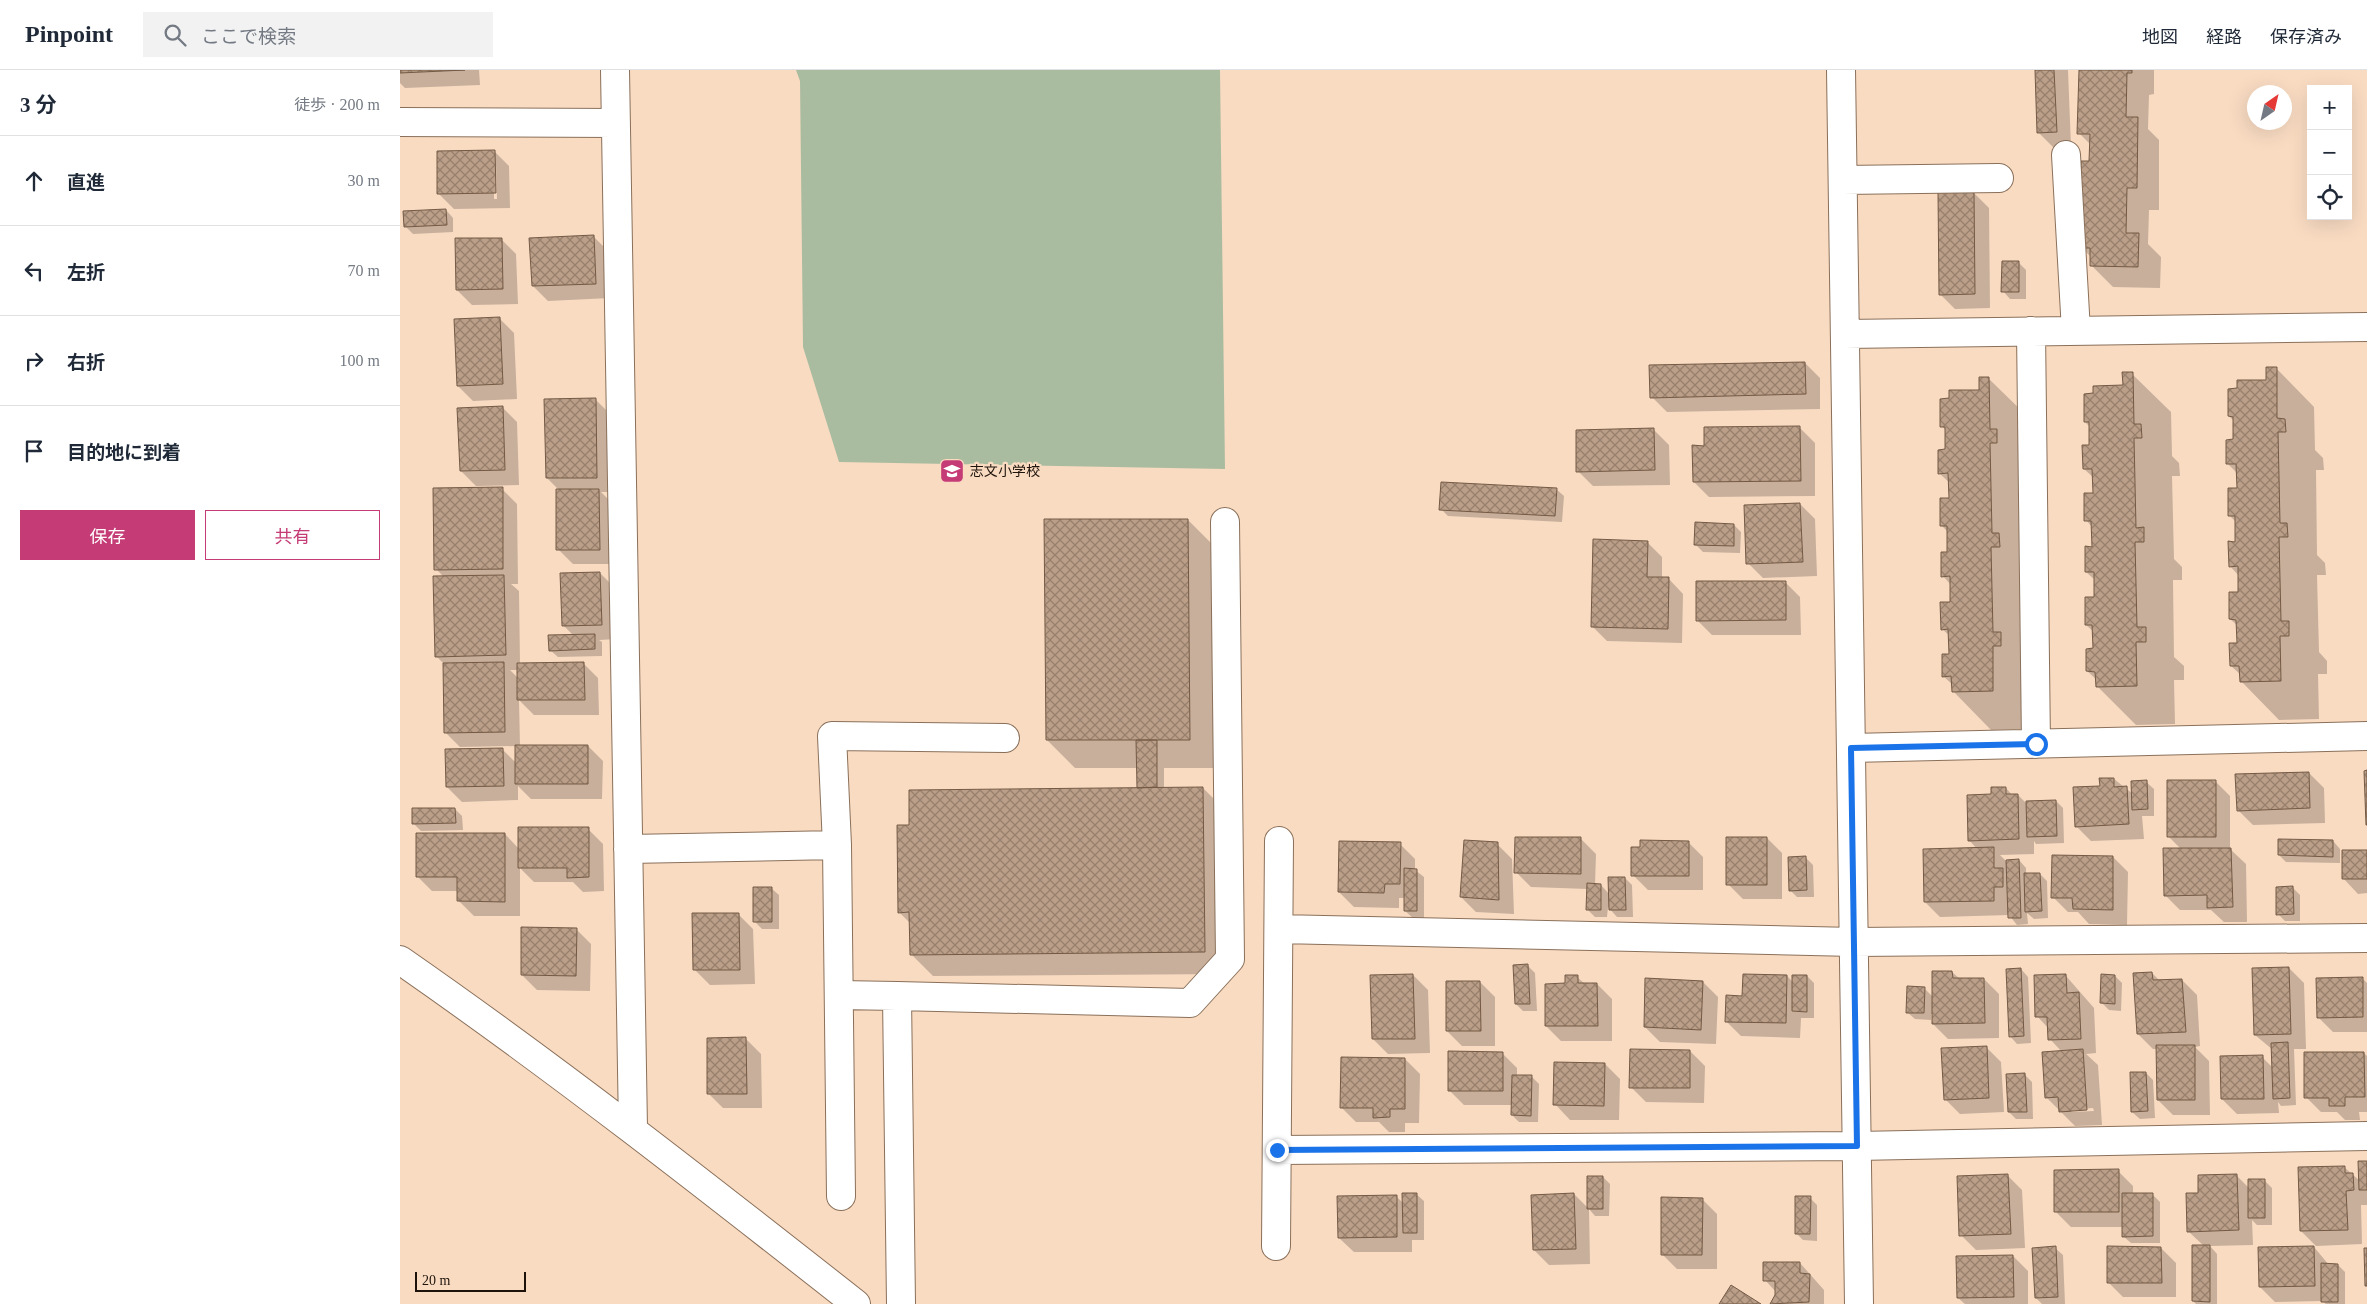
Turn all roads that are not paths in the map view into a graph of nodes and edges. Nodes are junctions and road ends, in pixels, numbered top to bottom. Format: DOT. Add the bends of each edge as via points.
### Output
graph roads {
  1 [pos="615,70"];
  2 [pos="1841,70"];
  3 [pos="400,122"];
  4 [pos="616,123"];
  5 [pos="2066,155"];
  6 [pos="1999,178"];
  7 [pos="1843,180"];
  8 [pos="2367,327"];
  9 [pos="2030,331"];
  10 [pos="2076,331"];
  11 [pos="1845,334"];
  12 [pos="1225,522"];
  13 [pos="2367,736"];
  14 [pos="1005,738"];
  15 [pos="2036,744"];
  16 [pos="1851,748"];
  17 [pos="1279,841"];
  18 [pos="837,845"];
  19 [pos="628,849"];
  20 [pos="1278,929"];
  21 [pos="2367,938"];
  22 [pos="1854,942"];
  23 [pos="400,960"];
  24 [pos="839,994"];
  25 [pos="897,996"];
  26 [pos="633,1128"];
  27 [pos="2367,1136"];
  28 [pos="1857,1146"];
  29 [pos="1277,1150"];
  30 [pos="841,1196"];
  31 [pos="1276,1246"];
  32 [pos="856,1304"];
  33 [pos="901,1304"];
  34 [pos="1859,1304"];
  1 -- 4 [label="street"];
  2 -- 7 [label="street"];
  3 -- 4 [label="street"];
  4 -- 19 [label="street"];
  5 -- 10 [label="street"];
  6 -- 7 [label="street"];
  7 -- 11 [label="street"];
  8 -- 10 [label="street"];
  9 -- 10 [label="street"];
  9 -- 11 [label="street"];
  9 -- 15 [label="street"];
  11 -- 16 [label="street"];
  12 -- 25 [label="street" via="1230,959 1190,1004"];
  13 -- 15 [label="street"];
  14 -- 18 [label="street" via="832,736"];
  15 -- 16 [label="street"];
  16 -- 22 [label="street"];
  17 -- 20 [label="street"];
  18 -- 19 [label="street"];
  18 -- 24 [label="street"];
  19 -- 26 [label="street"];
  20 -- 22 [label="street"];
  20 -- 29 [label="street"];
  21 -- 22 [label="street"];
  22 -- 28 [label="street"];
  23 -- 26 [label="street"];
  24 -- 25 [label="street"];
  24 -- 30 [label="street"];
  25 -- 33 [label="street"];
  26 -- 32 [label="street"];
  27 -- 28 [label="street"];
  28 -- 29 [label="street"];
  28 -- 34 [label="street"];
  29 -- 31 [label="street"];
}
